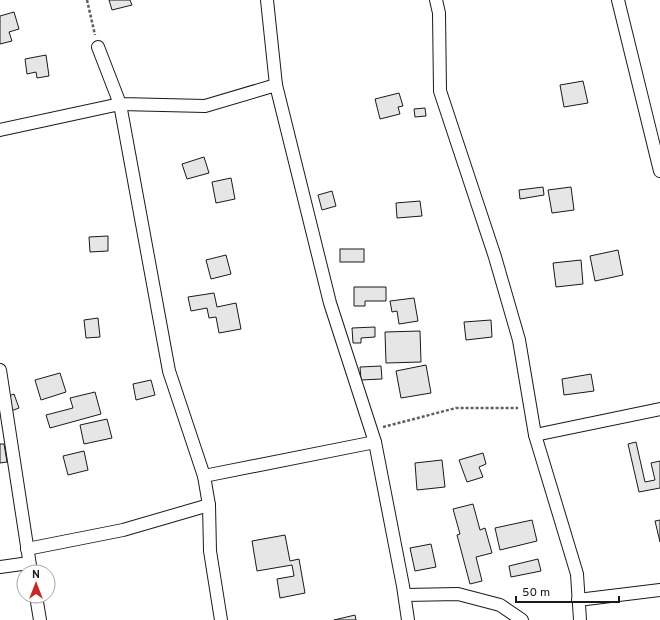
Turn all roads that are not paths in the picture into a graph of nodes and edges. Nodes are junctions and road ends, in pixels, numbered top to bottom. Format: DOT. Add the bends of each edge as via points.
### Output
graph roads {
  1 [pos="267,0"];
  2 [pos="436,0"];
  3 [pos="618,0"];
  4 [pos="98,47"];
  5 [pos="276,85"];
  6 [pos="120,104"];
  7 [pos="0,130"];
  8 [pos="660,171"];
  9 [pos="0,370"];
  10 [pos="660,409"];
  11 [pos="535,435"];
  12 [pos="375,442"];
  13 [pos="204,476"];
  14 [pos="209,505"];
  15 [pos="27,549"];
  16 [pos="30,564"];
  17 [pos="0,567"];
  18 [pos="16,567"];
  19 [pos="660,590"];
  20 [pos="405,595"];
  21 [pos="578,600"];
  22 [pos="37,604"];
  23 [pos="40,620"];
  24 [pos="221,620"];
  25 [pos="408,620"];
  26 [pos="522,620"];
  27 [pos="580,620"];
  1 -- 5 [label="street"];
  2 -- 11 [label="street" via="439,13 440,91 498,264 519,340"];
  3 -- 8 [label="street"];
  4 -- 6 [label="street"];
  5 -- 6 [label="street" via="205,106"];
  5 -- 12 [label="street" via="330,303"];
  6 -- 7 [label="street"];
  6 -- 13 [label="street" via="169,371"];
  9 -- 15 [label="street"];
  10 -- 11 [label="street"];
  11 -- 21 [label="street" via="577,574"];
  12 -- 13 [label="street"];
  12 -- 20 [label="street"];
  13 -- 14 [label="street"];
  14 -- 15 [label="street" via="123,530"];
  14 -- 24 [label="street" via="210,551"];
  15 -- 16 [label="street"];
  17 -- 18 [label="street"];
  19 -- 21 [label="street"];
  20 -- 25 [label="street"];
  20 -- 26 [label="street" via="458,594 500,605"];
  21 -- 27 [label="street"];
  22 -- 23 [label="street"];
}
